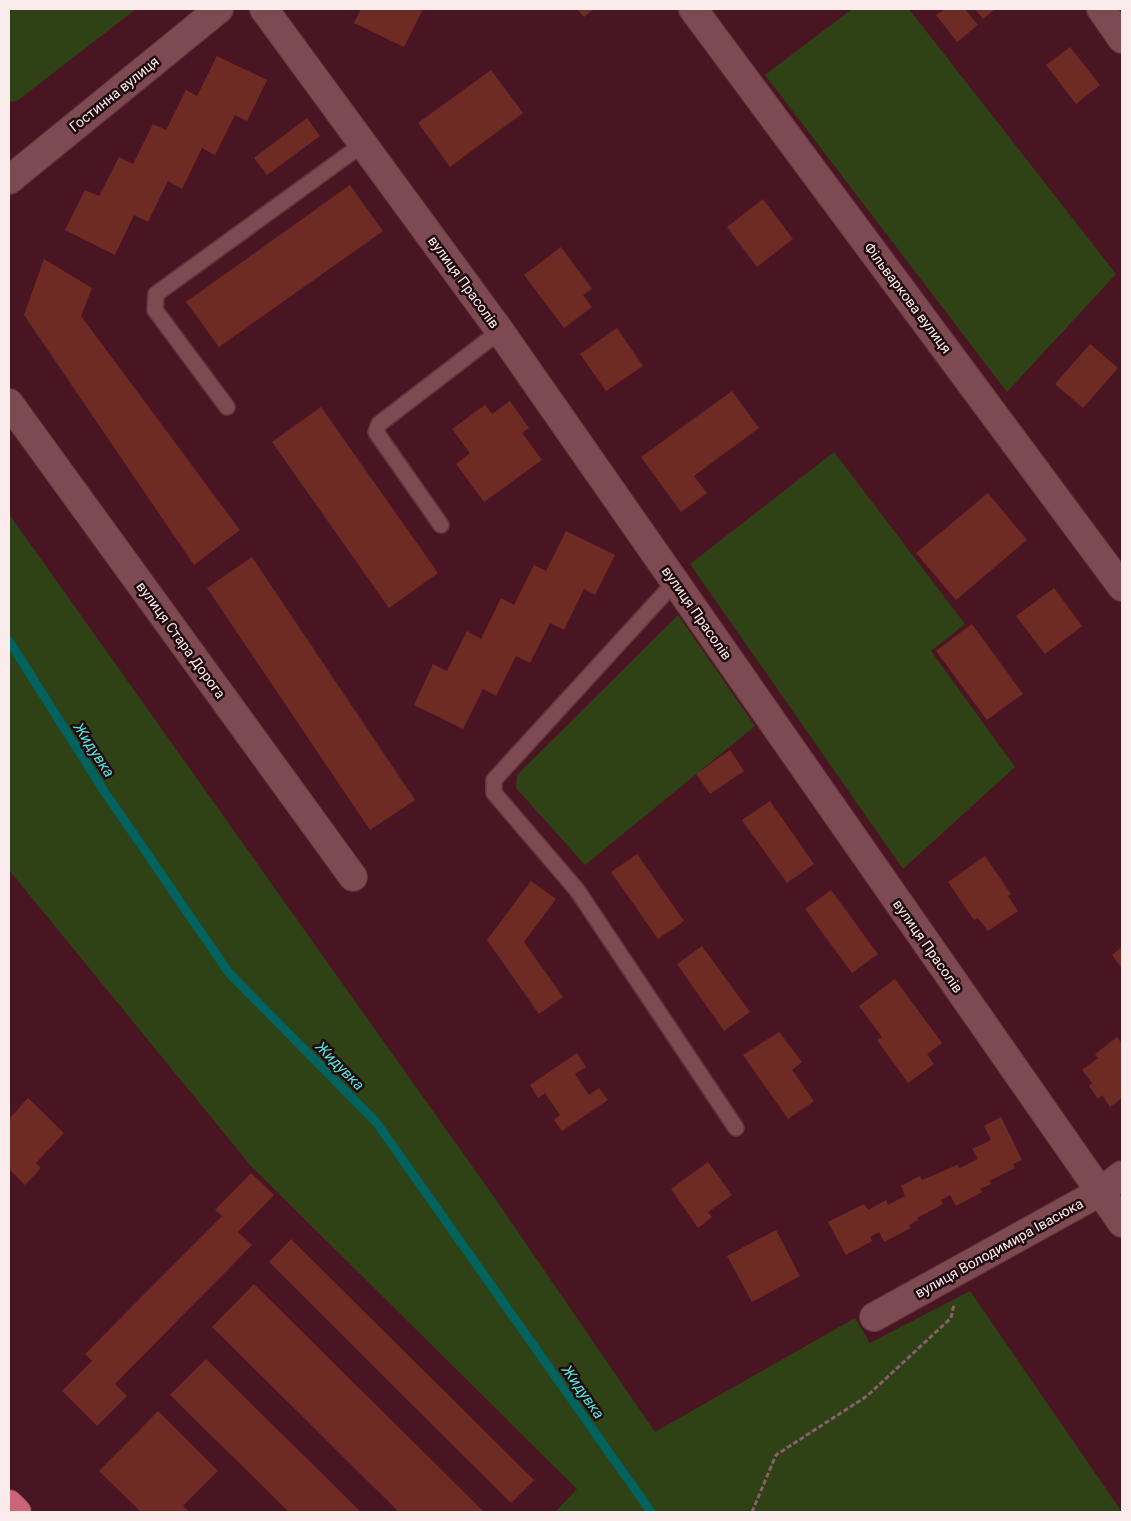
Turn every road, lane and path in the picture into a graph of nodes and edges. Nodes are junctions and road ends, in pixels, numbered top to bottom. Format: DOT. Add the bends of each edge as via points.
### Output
graph roads {
  1 [pos="219,9"];
  2 [pos="264,9"];
  3 [pos="693,9"];
  4 [pos="1101,9"];
  5 [pos="1122,39"];
  6 [pos="363,144"];
  7 [pos="9,180"];
  8 [pos="500,331"];
  9 [pos="9,403"];
  10 [pos="228,407"];
  11 [pos="441,525"];
  12 [pos="675,582"];
  13 [pos="1122,587"];
  14 [pos="353,877"];
  15 [pos="736,1128"];
  16 [pos="1122,1175"];
  17 [pos="1100,1192"];
  18 [pos="1122,1223"];
  19 [pos="962,1269"];
  20 [pos="874,1318"];
  21 [pos="9,1504"];
  22 [pos="17,1512"];
  23 [pos="752,1512"];
  1 -- 7 [label="street, Гостинна вулиця"];
  2 -- 6 [label="street, вулиця Прасолів"];
  3 -- 13 [label="street, Фільваркова вулиця"];
  4 -- 5 [label="street"];
  6 -- 8 [label="street, вулиця Прасолів"];
  6 -- 10 [label="lane" via="156,294 155,310"];
  8 -- 11 [label="lane" via="379,424 376,432"];
  8 -- 12 [label="street, вулиця Прасолів"];
  9 -- 14 [label="street, вулиця Стара Дорога"];
  12 -- 15 [label="lane" via="494,780 494,793 577,890"];
  12 -- 17 [label="street, вулиця Прасолів"];
  16 -- 17 [label="street, вулиця Володимира Івасюка"];
  17 -- 18 [label="street, вулиця Прасолів"];
  17 -- 19 [label="street, вулиця Володимира Івасюка"];
  19 -- 20 [label="street, вулиця Володимира Івасюка"];
  19 -- 23 [label="path" via="951,1318 867,1396 776,1455"];
  21 -- 22 [label="main road"];
}
